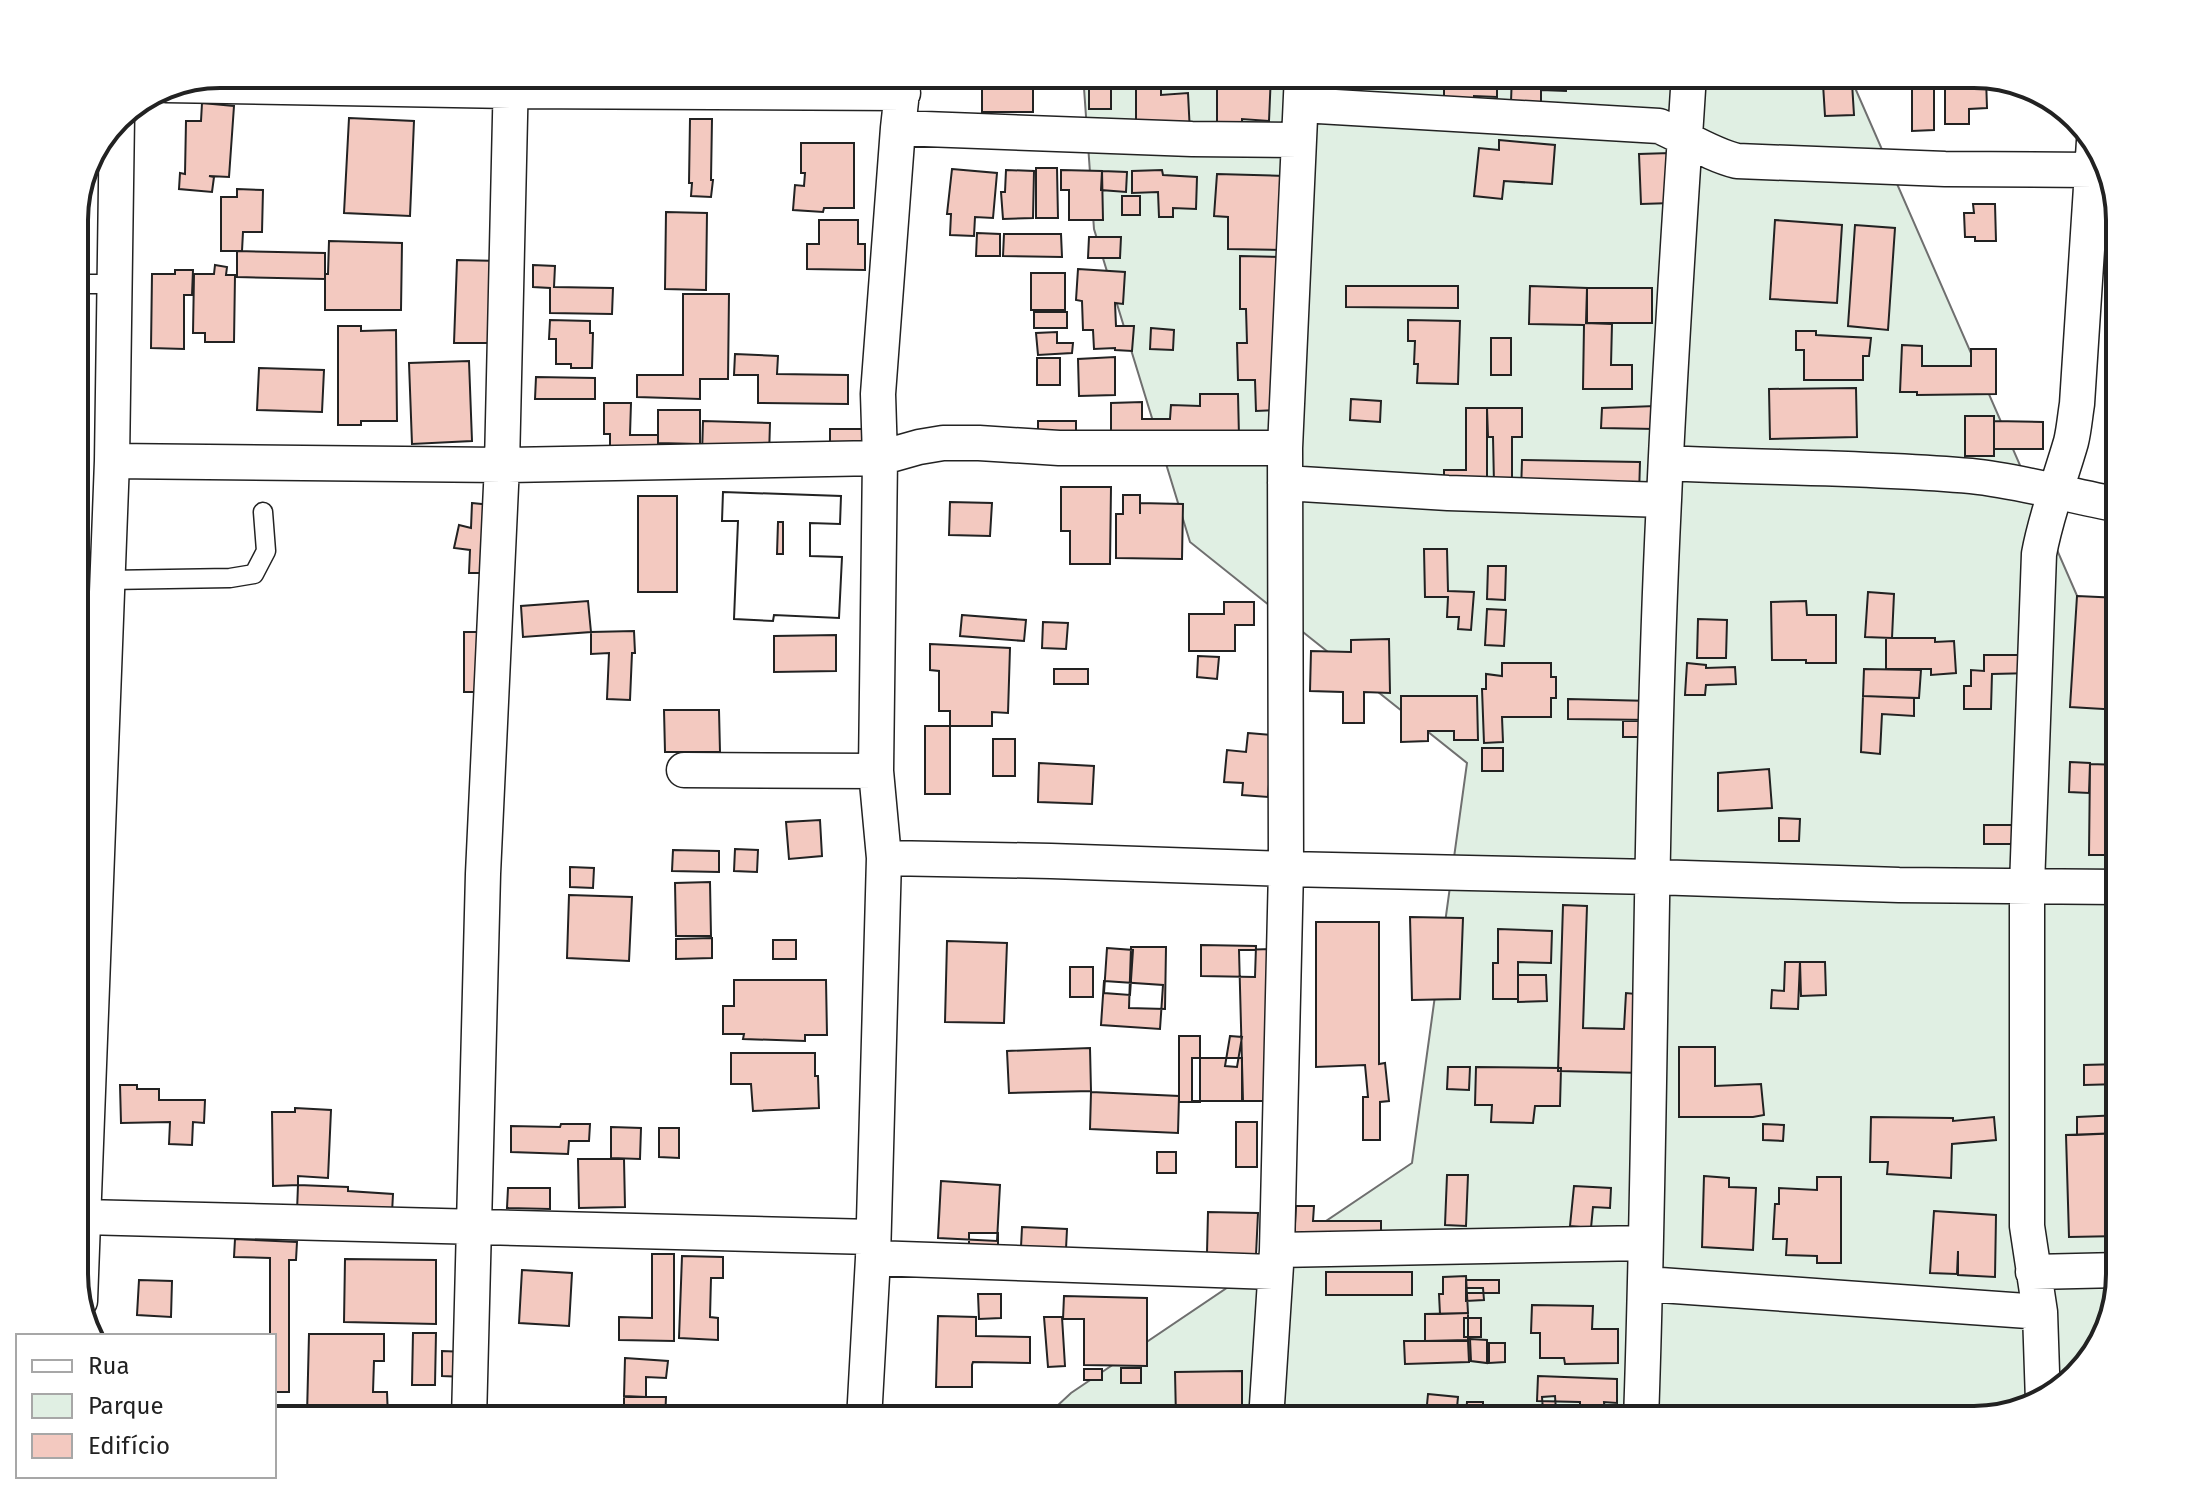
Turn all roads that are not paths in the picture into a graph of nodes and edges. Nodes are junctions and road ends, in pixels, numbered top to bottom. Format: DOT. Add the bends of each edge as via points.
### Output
graph roads {
  1 [pos="511,88"];
  2 [pos="903,88"];
  3 [pos="1688,88"];
  4 [pos="1301,89"];
  5 [pos="898,128"];
  6 [pos="1685,137"];
  7 [pos="116,138"];
  8 [pos="1298,140"];
  9 [pos="2089,155"];
  10 [pos="2093,164"];
  11 [pos="88,284"];
  12 [pos="113,284"];
  13 [pos="1285,448"];
  14 [pos="880,458"];
  15 [pos="112,461"];
  16 [pos="1666,463"];
  17 [pos="502,465"];
  18 [pos="1285,483"];
  19 [pos="2054,492"];
  20 [pos="1664,500"];
  21 [pos="2106,502"];
  22 [pos="263,512"];
  23 [pos="108,580"];
  24 [pos="684,770"];
  25 [pos="876,771"];
  26 [pos="88,807"];
  27 [pos="884,858"];
  28 [pos="1286,869"];
  29 [pos="1653,877"];
  30 [pos="2027,886"];
  31 [pos="2106,887"];
  32 [pos="473,1227"];
  33 [pos="88,1230"];
  34 [pos="1645,1243"];
  35 [pos="873,1248"];
  36 [pos="1275,1261"];
  37 [pos="2106,1270"];
  38 [pos="2033,1272"];
  39 [pos="1646,1284"];
  40 [pos="2040,1312"];
  41 [pos="2042,1386"];
  42 [pos="469,1406"];
  43 [pos="865,1406"];
  44 [pos="1267,1406"];
  45 [pos="1642,1406"];
  1 -- 17 [label="street"];
  2 -- 5 [label="street"];
  3 -- 6 [label="street"];
  4 -- 6 [label="street" via="1659,126"];
  4 -- 8 [label="street"];
  5 -- 8 [label="street"];
  5 -- 14 [label="street" via="878,394"];
  6 -- 9 [label="street" via="1716,156 1737,161 1945,169"];
  6 -- 16 [label="street"];
  7 -- 12 [label="street"];
  8 -- 13 [label="street"];
  10 -- 19 [label="street" via="2077,404 2072,440"];
  11 -- 12 [label="lane"];
  12 -- 15 [label="street"];
  13 -- 14 [label="street" via="943,443"];
  13 -- 18 [label="street"];
  14 -- 17 [label="street"];
  14 -- 25 [label="street"];
  15 -- 17 [label="street"];
  15 -- 23 [label="street"];
  16 -- 19 [label="street" via="1971,476"];
  16 -- 20 [label="street"];
  17 -- 32 [label="street"];
  18 -- 20 [label="street"];
  18 -- 28 [label="street"];
  19 -- 21 [label="street"];
  19 -- 30 [label="street" via="2039,554"];
  20 -- 29 [label="street"];
  22 -- 23 [label="lane" via="266,551 254,574"];
  23 -- 26 [label="street"];
  24 -- 25 [label="street"];
  25 -- 27 [label="street"];
  27 -- 28 [label="street"];
  27 -- 35 [label="street"];
  28 -- 29 [label="street"];
  28 -- 36 [label="street"];
  29 -- 30 [label="street"];
  29 -- 34 [label="street"];
  30 -- 31 [label="street"];
  30 -- 38 [label="street" via="2027,1226"];
  32 -- 33 [label="street"];
  32 -- 35 [label="street"];
  32 -- 42 [label="street"];
  34 -- 36 [label="street"];
  34 -- 39 [label="street"];
  35 -- 36 [label="street"];
  35 -- 43 [label="street"];
  36 -- 44 [label="street"];
  37 -- 38 [label="street"];
  38 -- 40 [label="street"];
  39 -- 40 [label="street"];
  39 -- 45 [label="street"];
  40 -- 41 [label="street"];
}
